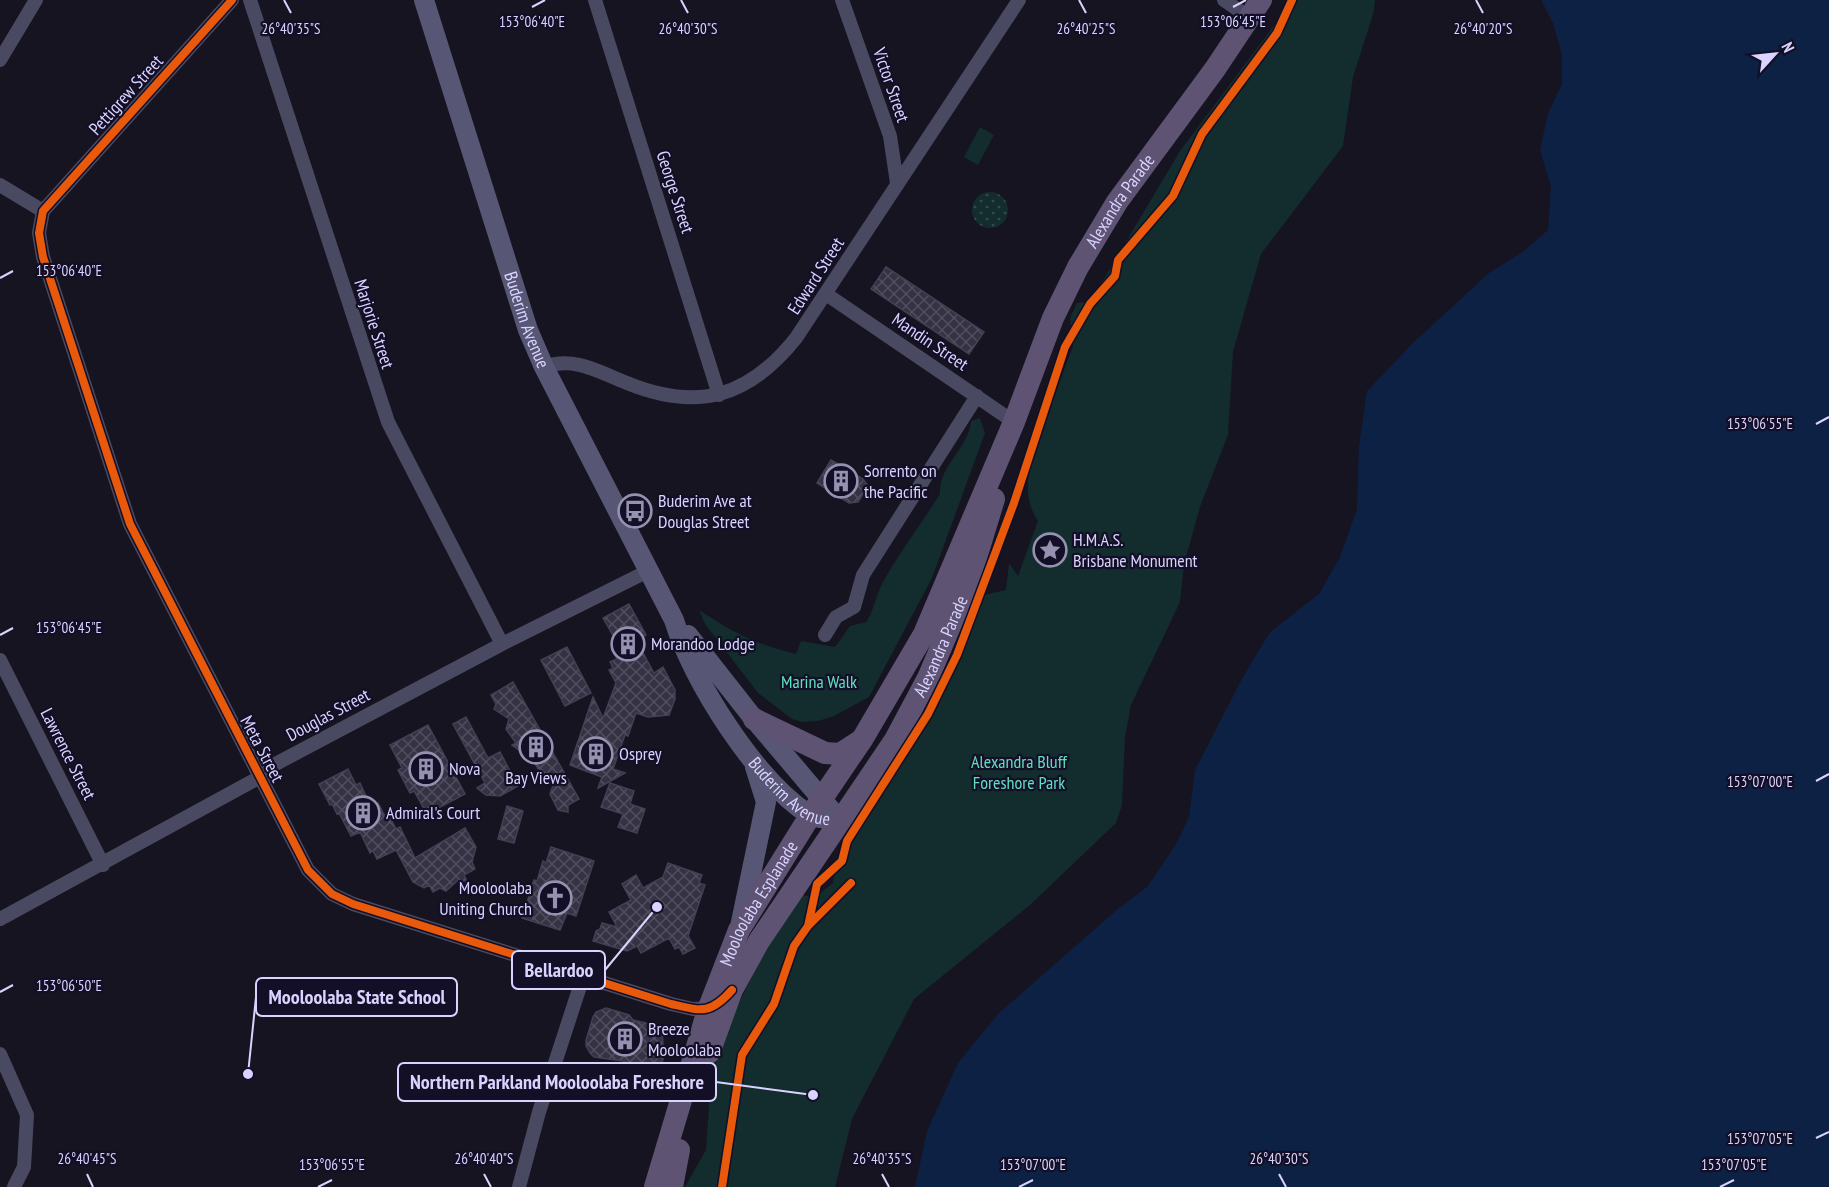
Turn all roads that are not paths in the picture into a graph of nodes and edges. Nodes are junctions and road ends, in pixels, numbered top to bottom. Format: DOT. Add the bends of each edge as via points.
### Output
graph roads {
  1 [pos="36,0"];
  2 [pos="232,0"];
  3 [pos="250,0"];
  4 [pos="424,0"];
  5 [pos="595,0"];
  6 [pos="842,0"];
  7 [pos="1019,0"];
  8 [pos="1224,0"];
  9 [pos="1256,9"];
  10 [pos="0,60"];
  11 [pos="897,183"];
  12 [pos="0,185"];
  13 [pos="44,211"];
  14 [pos="826,294"];
  15 [pos="544,367"];
  16 [pos="719,394"];
  17 [pos="977,396"];
  18 [pos="1014,422"];
  19 [pos="648,571"];
  20 [pos="674,620"];
  21 [pos="825,635"];
  22 [pos="502,644"];
  23 [pos="0,660"];
  24 [pos="753,719"];
  25 [pos="863,738"];
  26 [pos="750,755"];
  27 [pos="260,777"];
  28 [pos="816,807"];
  29 [pos="840,820"];
  30 [pos="103,865"];
  31 [pos="0,919"];
  32 [pos="739,930"];
  33 [pos="584,974"];
  34 [pos="732,990"];
  35 [pos="708,1010"];
  36 [pos="0,1054"];
  37 [pos="15,1187"];
  38 [pos="519,1187"];
  39 [pos="655,1187"];
  40 [pos="672,1187"];
  1 -- 10 [label="street"];
  2 -- 13 [label="street, Pettigrew Street"];
  3 -- 22 [label="street, Marjorie Street" via="388,422"];
  4 -- 15 [label="main road, Buderim Avenue" via="528,330"];
  5 -- 16 [label="street, George Street"];
  6 -- 11 [label="street, Victor Street" via="890,136"];
  7 -- 11 [label="street, Edward Street"];
  8 -- 9 [label="street"];
  9 -- 18 [label="main road, Alexandra Parade" via="1099,231 1053,318"];
  11 -- 14 [label="street, Edward Street"];
  12 -- 13 [label="street"];
  13 -- 27 [label="street, Meta Street" via="39,233 43,257 130,524"];
  14 -- 16 [label="street, Edward Street" via="778,362 749,383"];
  14 -- 17 [label="street, Mandin Street"];
  15 -- 16 [label="street, Edward Street" via="556,363 585,366 666,395"];
  15 -- 19 [label="main road, Buderim Avenue"];
  17 -- 18 [label="street, Mandin Street"];
  17 -- 21 [label="street" via="864,575 854,607 836,618"];
  18 -- 25 [label="main road, Alexandra Parade" via="924,634"];
  18 -- 29 [label="main road, Alexandra Parade" via="968,584 928,678 895,740"];
  19 -- 20 [label="main road, Buderim Avenue"];
  19 -- 22 [label="street, Douglas Street"];
  20 -- 24 [label="main road, Buderim Avenue"];
  20 -- 26 [label="main road, Buderim Avenue" via="680,641 707,691"];
  22 -- 27 [label="street, Douglas Street" via="326,735 267,768"];
  23 -- 30 [label="street, Lawrence Street"];
  24 -- 25 [label="main road" via="825,753 840,754"];
  24 -- 28 [label="main road, Buderim Avenue"];
  25 -- 28 [label="main road, Alexandra Parade"];
  26 -- 28 [label="main road, Buderim Avenue" via="783,792"];
  26 -- 32 [label="main road" via="766,802"];
  27 -- 30 [label="street, Douglas Street"];
  27 -- 33 [label="street, Meta Street" via="308,870 332,894 353,904"];
  28 -- 29 [label="main road, Buderim Avenue"];
  28 -- 32 [label="main road, Mooloolaba Esplanade"];
  29 -- 34 [label="main road, Mooloolaba Esplanade" via="759,941"];
  30 -- 31 [label="street, Douglas Street"];
  32 -- 35 [label="main road, Mooloolaba Esplanade"];
  33 -- 35 [label="street, Meta Street" via="670,1004"];
  33 -- 38 [label="street"];
  34 -- 35 [label="street" via="717,1007"];
  34 -- 40 [label="main road, Mooloolaba Esplanade" via="693,1095"];
  35 -- 39 [label="main road, Mooloolaba Esplanade"];
  36 -- 37 [label="street" via="27,1115 24,1167"];
}
